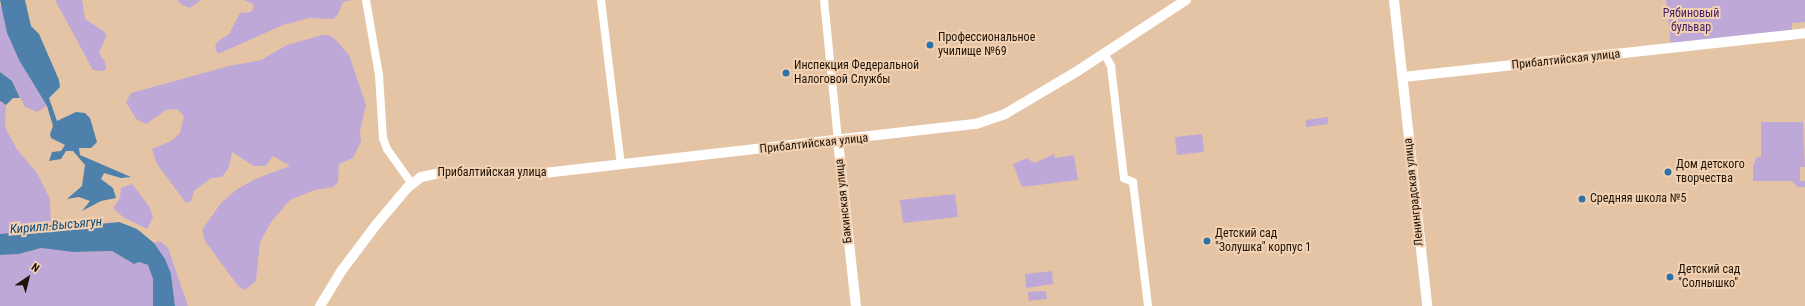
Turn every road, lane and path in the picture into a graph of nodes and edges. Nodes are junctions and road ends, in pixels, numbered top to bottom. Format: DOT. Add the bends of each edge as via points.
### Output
graph roads {
  1 [pos="366,0"];
  2 [pos="601,0"];
  3 [pos="824,0"];
  4 [pos="1186,0"];
  5 [pos="1394,0"];
  6 [pos="1805,33"];
  7 [pos="1105,55"];
  8 [pos="1403,77"];
  9 [pos="838,141"];
  10 [pos="621,165"];
  11 [pos="412,184"];
  12 [pos="320,306"];
  13 [pos="856,306"];
  14 [pos="1148,306"];
  15 [pos="1427,306"];
  1 -- 11 [label="street" via="379,75 383,138 387,149"];
  2 -- 10 [label="street"];
  3 -- 9 [label="street, Бакинская улица"];
  4 -- 7 [label="street, Прибалтийская улица"];
  5 -- 8 [label="street"];
  6 -- 8 [label="street, Прибалтийская улица"];
  7 -- 9 [label="street, Прибалтийская улица" via="991,119 964,127"];
  7 -- 14 [label="street" via="1111,66 1124,178 1133,182"];
  8 -- 15 [label="street, Ленинградская улица"];
  9 -- 10 [label="street, Прибалтийская улица"];
  9 -- 13 [label="street, Бакинская улица"];
  10 -- 11 [label="street, Прибалтийская улица" via="529,175 437,172 421,177"];
  11 -- 12 [label="street" via="352,256"];
}
